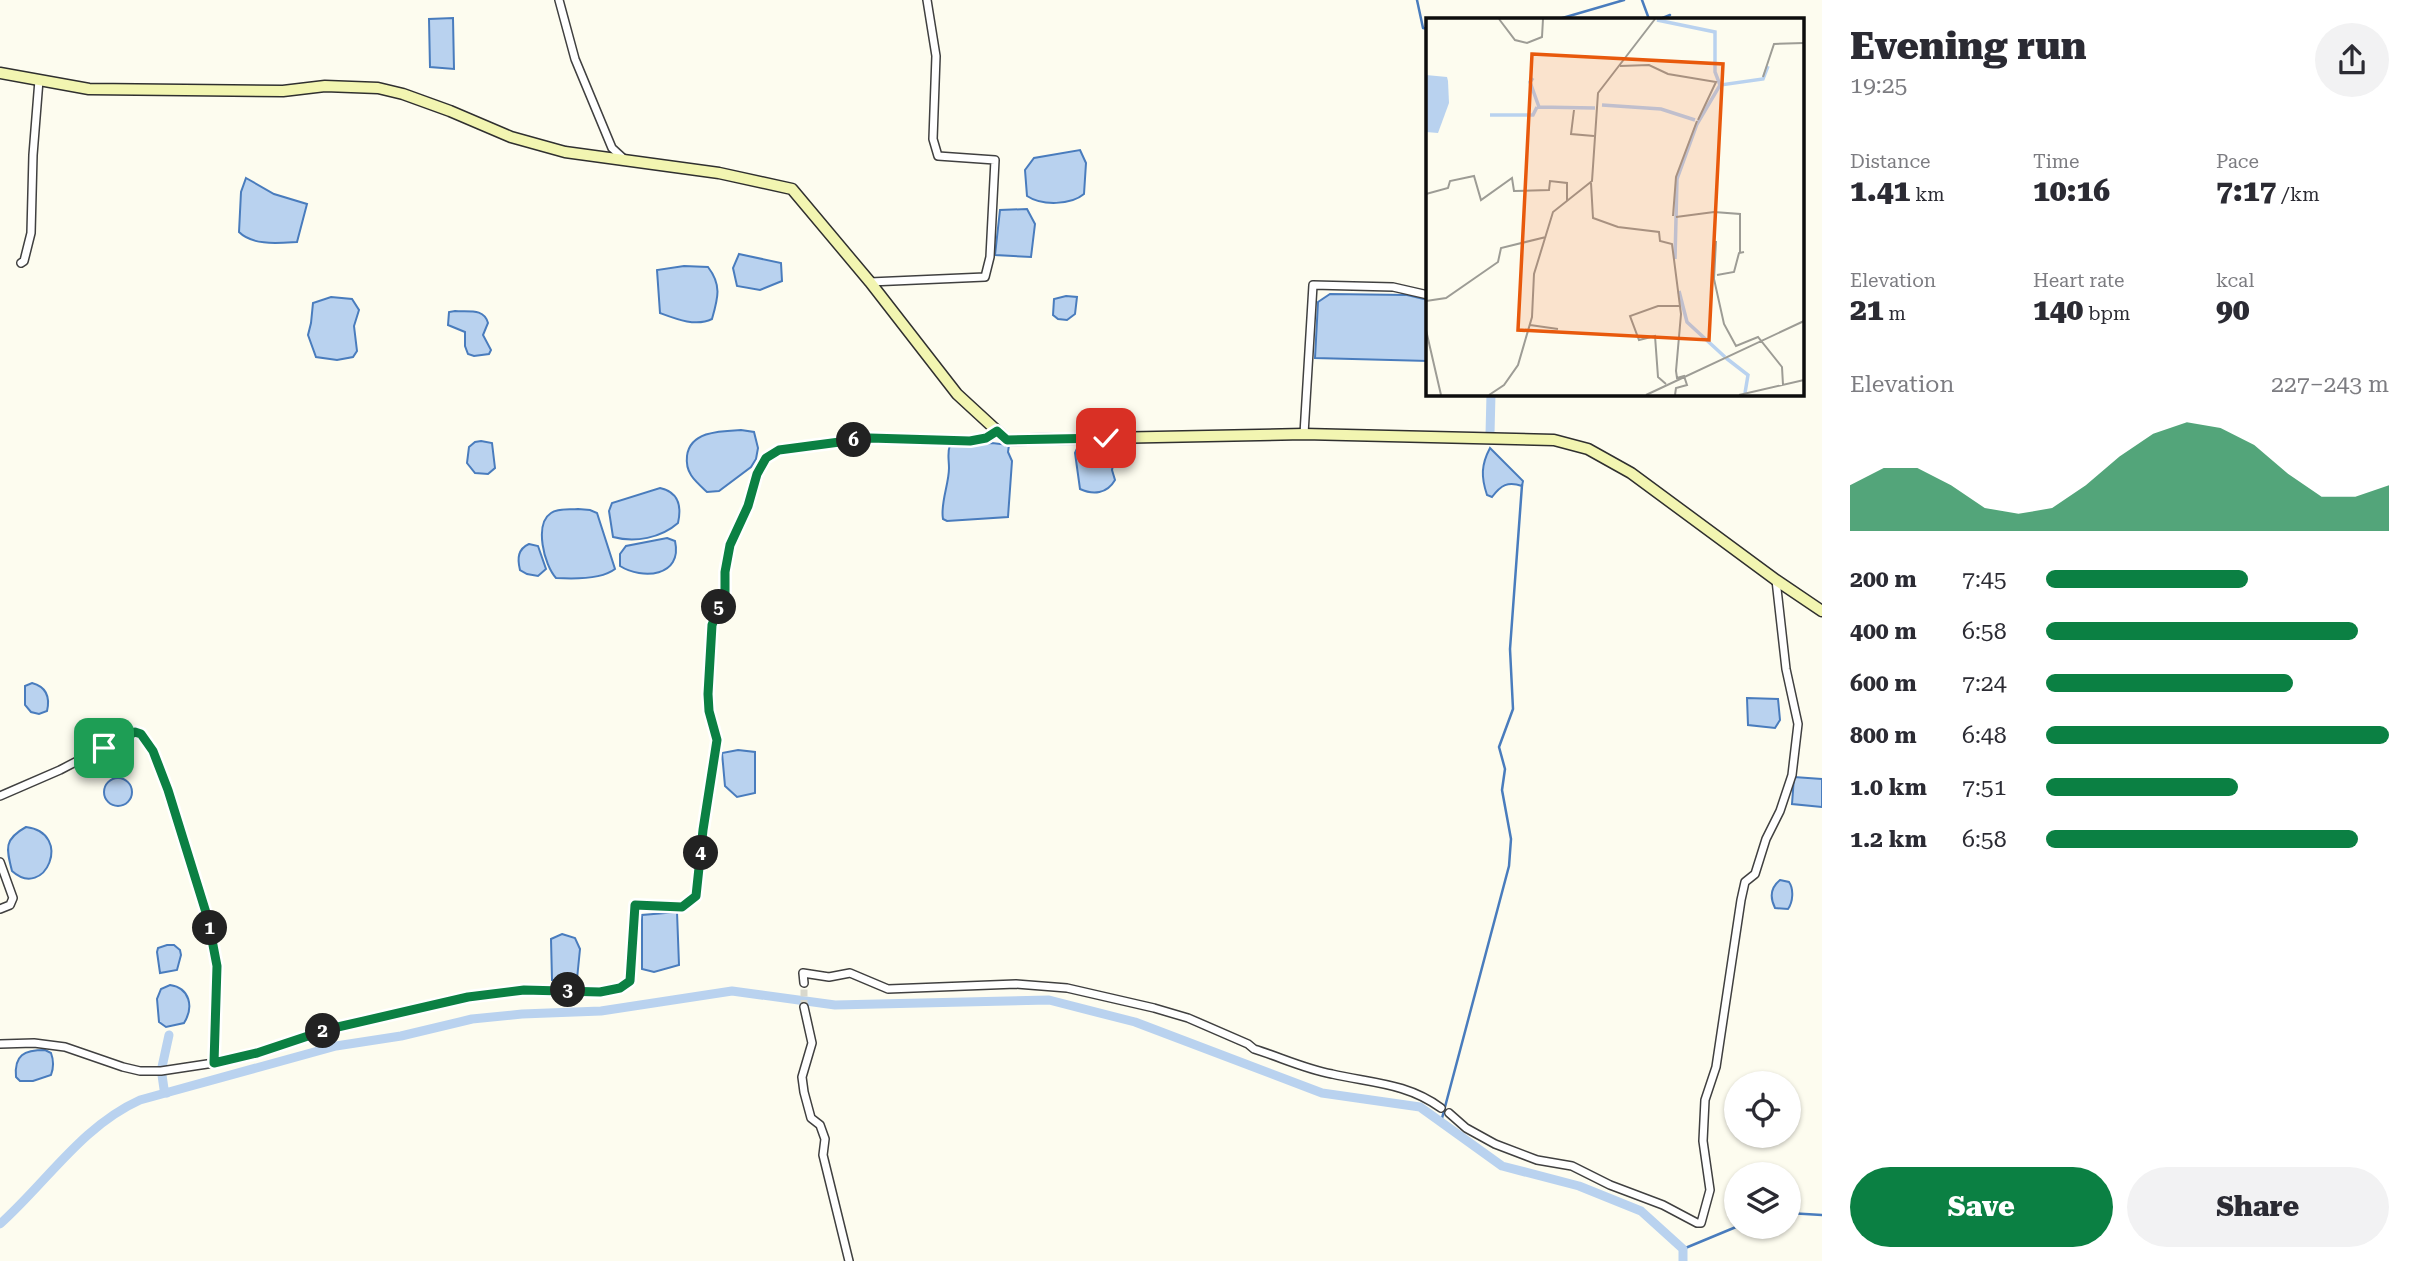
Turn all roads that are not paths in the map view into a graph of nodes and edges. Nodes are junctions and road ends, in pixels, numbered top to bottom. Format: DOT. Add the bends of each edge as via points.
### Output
graph roads {
  1 [pos="559,0"];
  2 [pos="927,0"];
  3 [pos="0,73"];
  4 [pos="39,80"];
  5 [pos="624,160"];
  6 [pos="21,263"];
  7 [pos="870,282"];
  8 [pos="1426,295"];
  9 [pos="997,431"];
  10 [pos="1304,434"];
  11 [pos="1776,580"];
  12 [pos="1822,611"];
  13 [pos="0,796"];
  14 [pos="0,862"];
  15 [pos="0,909"];
  16 [pos="804,983"];
  17 [pos="804,1007"];
  18 [pos="0,1044"];
  19 [pos="214,1063"];
  20 [pos="1441,1108"];
  21 [pos="1449,1113"];
  22 [pos="849,1261"];
  1 -- 5 [label="street" via="575,59 612,148"];
  2 -- 7 [label="street" via="936,55 933,139 938,156 995,160 990,257 985,278"];
  3 -- 4 [label="street"];
  4 -- 5 [label="street" via="103,89 378,88 511,137 565,152"];
  4 -- 6 [label="street" via="31,233"];
  5 -- 7 [label="street" via="792,189"];
  7 -- 9 [label="street" via="957,394"];
  8 -- 10 [label="street" via="1393,287 1313,285"];
  9 -- 10 [label="street" via="1007,440"];
  9 -- 19 [label="street" via="970,441 890,437 844,441 779,450 766,458 730,545 725,593 712,625 708,694 717,740 696,896 682,907 635,905 630,981 620,988 590,992 524,990 468,997 329,1029"];
  10 -- 11 [label="street" via="1528,438 1588,449 1631,473"];
  11 -- 12 [label="street"];
  11 -- 21 [label="street" via="1798,724 1792,775 1741,900 1716,1067 1705,1100 1703,1141 1710,1190 1701,1223 1573,1166 1537,1160 1495,1144"];
  13 -- 19 [label="street" via="123,736 141,734 168,790 208,919 217,966"];
  14 -- 15 [label="street" via="13,898"];
  16 -- 20 [label="street" via="803,973 830,977 850,972 888,989 1005,984 1067,988 1188,1018 1308,1069 1388,1083"];
  17 -- 22 [label="street" via="812,1043 802,1077 805,1100 825,1139 823,1155"];
  18 -- 19 [label="street" via="65,1046 140,1071"];
}
